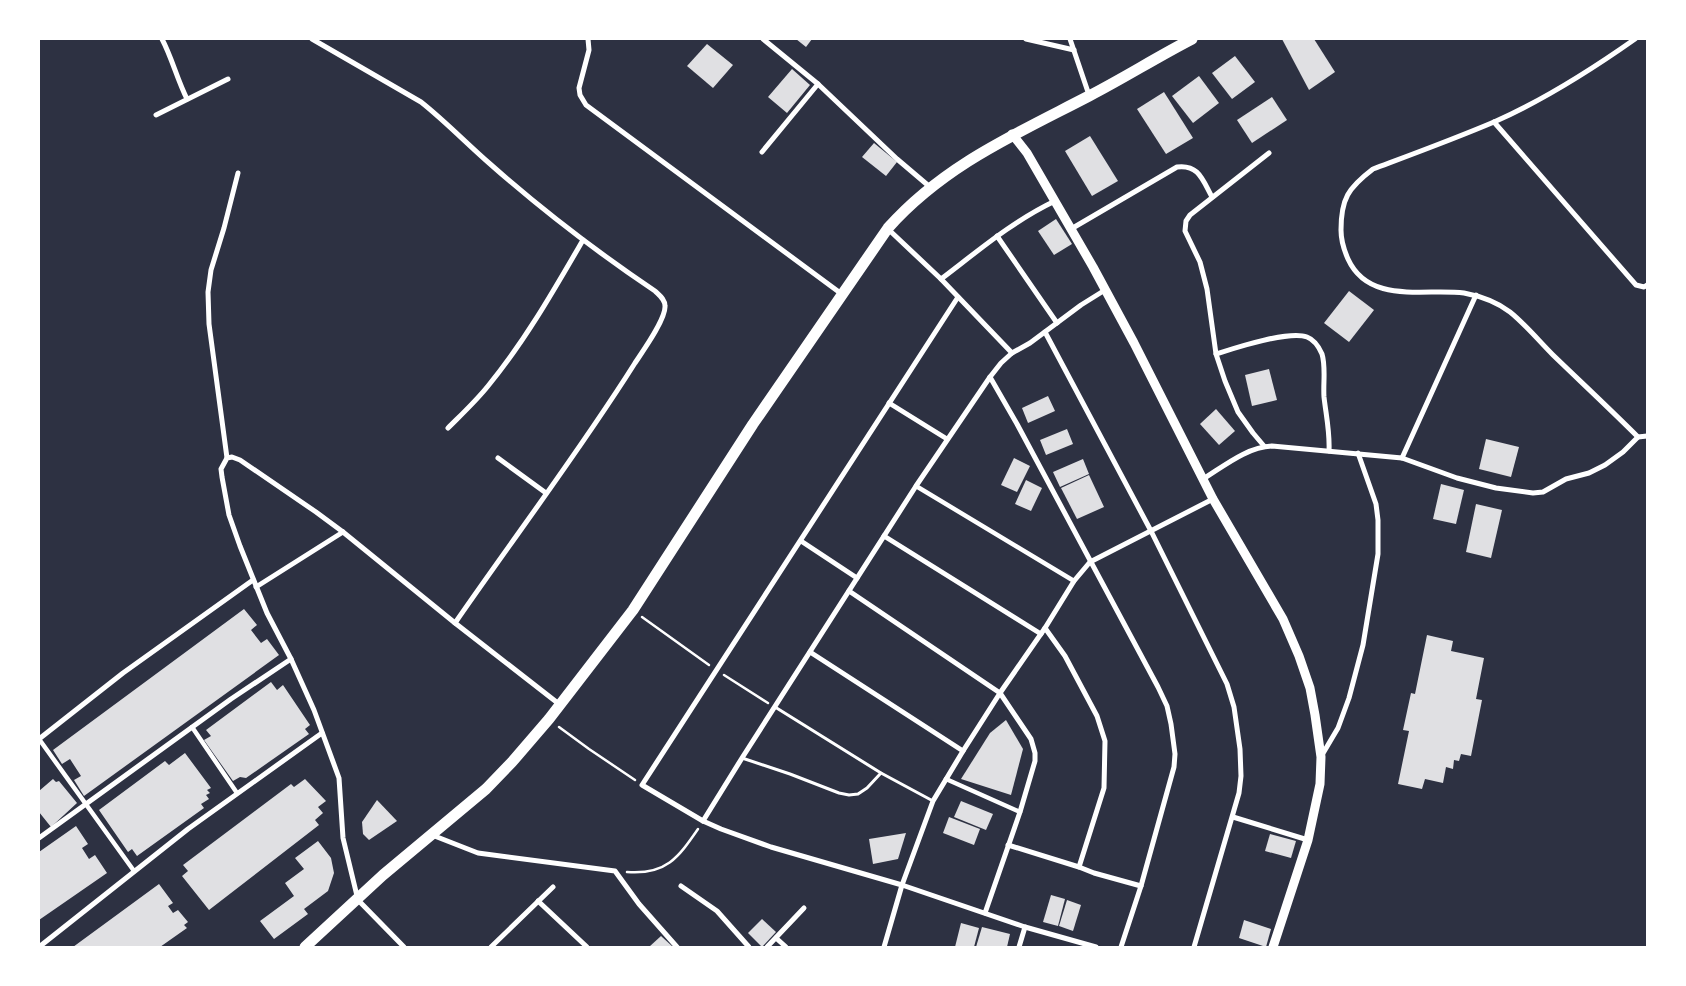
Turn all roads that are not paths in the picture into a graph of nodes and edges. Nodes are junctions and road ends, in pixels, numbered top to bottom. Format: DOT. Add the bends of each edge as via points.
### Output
graph roads {
  1 [pos="162,39"];
  2 [pos="312,39"];
  3 [pos="588,39"];
  4 [pos="763,39"];
  5 [pos="1026,39"];
  6 [pos="1070,39"];
  7 [pos="1192,39"];
  8 [pos="1635,39"];
  9 [pos="1074,50"];
  10 [pos="228,79"];
  11 [pos="818,84"];
  12 [pos="1089,96"];
  13 [pos="187,99"];
  14 [pos="156,115"];
  15 [pos="1494,122"];
  16 [pos="1012,134"];
  17 [pos="762,152"];
  18 [pos="1269,153"];
  19 [pos="238,173"];
  20 [pos="930,187"];
  21 [pos="1212,197"];
  22 [pos="1055,201"];
  23 [pos="888,228"];
  24 [pos="1070,230"];
  25 [pos="997,236"];
  26 [pos="583,240"];
  27 [pos="941,279"];
  28 [pos="1647,285"];
  29 [pos="1105,290"];
  30 [pos="843,295"];
  31 [pos="1476,296"];
  32 [pos="958,297"];
  33 [pos="1057,324"];
  34 [pos="1045,332"];
  35 [pos="1012,353"];
  36 [pos="1216,354"];
  37 [pos="990,377"];
  38 [pos="889,402"];
  39 [pos="448,428"];
  40 [pos="1647,436"];
  41 [pos="1638,437"];
  42 [pos="947,440"];
  43 [pos="1264,446"];
  44 [pos="1329,451"];
  45 [pos="1358,453"];
  46 [pos="226,458"];
  47 [pos="498,458"];
  48 [pos="1402,458"];
  49 [pos="1203,479"];
  50 [pos="916,486"];
  51 [pos="546,493"];
  52 [pos="1213,500"];
  53 [pos="343,532"];
  54 [pos="1151,532"];
  55 [pos="884,536"];
  56 [pos="801,540"];
  57 [pos="1090,562"];
  58 [pos="857,578"];
  59 [pos="253,580"];
  60 [pos="1074,581"];
  61 [pos="256,587"];
  62 [pos="849,591"];
  63 [pos="455,623"];
  64 [pos="1046,628"];
  65 [pos="1041,634"];
  66 [pos="810,652"];
  67 [pos="291,659"];
  68 [pos="1000,693"];
  69 [pos="560,704"];
  70 [pos="775,707"];
  71 [pos="192,727"];
  72 [pos="322,733"];
  73 [pos="39,739"];
  74 [pos="963,751"];
  75 [pos="1321,757"];
  76 [pos="742,758"];
  77 [pos="881,773"];
  78 [pos="946,779"];
  79 [pos="237,793"];
  80 [pos="933,801"];
  81 [pos="85,804"];
  82 [pos="1020,812"];
  83 [pos="1233,817"];
  84 [pos="703,821"];
  85 [pos="432,835"];
  86 [pos="39,838"];
  87 [pos="1308,840"];
  88 [pos="1008,844"];
  89 [pos="1079,867"];
  90 [pos="134,871"];
  91 [pos="902,885"];
  92 [pos="681,886"];
  93 [pos="1141,886"];
  94 [pos="552,887"];
  95 [pos="358,900"];
  96 [pos="538,901"];
  97 [pos="804,908"];
  98 [pos="985,913"];
  99 [pos="1025,927"];
  100 [pos="776,938"];
  101 [pos="494,946"];
  102 [pos="39,947"];
  103 [pos="305,947"];
  104 [pos="404,947"];
  105 [pos="587,947"];
  106 [pos="677,947"];
  107 [pos="749,947"];
  108 [pos="767,947"];
  109 [pos="786,947"];
  110 [pos="884,947"];
  111 [pos="1019,947"];
  112 [pos="1096,947"];
  113 [pos="1121,947"];
  114 [pos="1194,947"];
  115 [pos="1273,947"];
  1 -- 13 [label="street"];
  2 -- 26 [label="street" via="421,102"];
  3 -- 30 [label="street" via="589,50 579,88 586,104"];
  4 -- 11 [label="street"];
  5 -- 9 [label="street"];
  6 -- 9 [label="street"];
  7 -- 12 [label="main road"];
  8 -- 15 [label="street" via="1588,71"];
  9 -- 12 [label="street"];
  10 -- 13 [label="street"];
  11 -- 17 [label="street"];
  11 -- 20 [label="street"];
  12 -- 16 [label="main road"];
  13 -- 14 [label="street"];
  15 -- 28 [label="street" via="1636,285"];
  15 -- 31 [label="street" via="1373,170 1358,180 1346,196 1341,214 1341,235 1346,254 1353,270 1361,278 1395,292"];
  16 -- 20 [label="main road"];
  16 -- 22 [label="street"];
  18 -- 21 [label="street"];
  19 -- 46 [label="street" via="208,292"];
  20 -- 23 [label="main road"];
  21 -- 24 [label="street" via="1200,174 1190,167 1177,167"];
  21 -- 36 [label="street" via="1190,215 1184,227 1200,262"];
  22 -- 24 [label="street"];
  22 -- 25 [label="street"];
  23 -- 27 [label="street"];
  23 -- 30 [label="main road"];
  24 -- 29 [label="street"];
  25 -- 27 [label="street"];
  25 -- 33 [label="street"];
  26 -- 39 [label="street" via="514,352 488,386"];
  26 -- 51 [label="street" via="655,291 664,299 666,306 651,338 604,412"];
  27 -- 32 [label="street"];
  29 -- 33 [label="street"];
  29 -- 49 [label="street"];
  30 -- 69 [label="main road" via="748,431 633,610"];
  31 -- 41 [label="street" via="1510,312"];
  31 -- 48 [label="street"];
  32 -- 35 [label="street"];
  32 -- 38 [label="street"];
  33 -- 34 [label="street"];
  34 -- 35 [label="street"];
  34 -- 54 [label="street"];
  35 -- 37 [label="street"];
  36 -- 43 [label="street" via="1238,412"];
  36 -- 44 [label="street" via="1286,337 1303,336 1312,340 1323,360"];
  37 -- 42 [label="street"];
  37 -- 57 [label="street"];
  38 -- 42 [label="street"];
  38 -- 56 [label="street"];
  40 -- 41 [label="street"];
  41 -- 48 [label="street" via="1606,465 1566,479 1543,492 1533,493 1464,480"];
  42 -- 50 [label="street"];
  43 -- 44 [label="street"];
  43 -- 49 [label="street" via="1242,455"];
  44 -- 45 [label="street"];
  45 -- 48 [label="street"];
  45 -- 75 [label="street" via="1376,504 1375,576 1350,698"];
  46 -- 53 [label="street" via="240,460"];
  46 -- 59 [label="street" via="222,469 229,514"];
  47 -- 51 [label="street"];
  49 -- 52 [label="street"];
  50 -- 55 [label="street"];
  50 -- 60 [label="street"];
  51 -- 63 [label="street"];
  52 -- 54 [label="street"];
  52 -- 75 [label="street" via="1273,602 1300,656 1314,706"];
  53 -- 61 [label="street"];
  53 -- 63 [label="street"];
  54 -- 57 [label="street"];
  54 -- 83 [label="street" via="1230,694 1239,741 1241,776"];
  55 -- 58 [label="street"];
  55 -- 65 [label="street"];
  56 -- 58 [label="street"];
  56 -- 84 [label="street" via="642,785"];
  57 -- 60 [label="street"];
  57 -- 93 [label="street" via="1158,687 1171,724 1174,767"];
  58 -- 62 [label="street"];
  59 -- 61 [label="street"];
  59 -- 73 [label="street"];
  60 -- 64 [label="street"];
  61 -- 67 [label="street"];
  62 -- 66 [label="street"];
  62 -- 68 [label="street"];
  63 -- 69 [label="street"];
  64 -- 65 [label="street"];
  64 -- 89 [label="street" via="1097,716 1105,740 1104,788"];
  65 -- 68 [label="street"];
  66 -- 70 [label="street"];
  66 -- 74 [label="street"];
  67 -- 71 [label="street"];
  67 -- 72 [label="street"];
  68 -- 74 [label="street"];
  68 -- 82 [label="street" via="1030,739 1035,754"];
  69 -- 85 [label="main road" via="486,789"];
  70 -- 76 [label="street"];
  70 -- 77 [label="lane"];
  71 -- 79 [label="street"];
  71 -- 81 [label="street"];
  72 -- 79 [label="street"];
  72 -- 95 [label="street" via="339,778 343,838"];
  73 -- 81 [label="street"];
  74 -- 78 [label="street"];
  75 -- 87 [label="street" via="1320,784"];
  76 -- 77 [label="lane" via="849,795 867,788"];
  76 -- 84 [label="street"];
  77 -- 80 [label="lane"];
  78 -- 80 [label="street"];
  78 -- 82 [label="street"];
  79 -- 90 [label="street"];
  80 -- 91 [label="street"];
  81 -- 86 [label="street"];
  81 -- 90 [label="street"];
  82 -- 88 [label="street"];
  83 -- 87 [label="street"];
  83 -- 114 [label="street"];
  84 -- 91 [label="street" via="771,847"];
  85 -- 95 [label="main road"];
  85 -- 106 [label="street" via="478,853 615,871"];
  87 -- 115 [label="street"];
  88 -- 89 [label="street"];
  88 -- 98 [label="street"];
  89 -- 93 [label="street"];
  90 -- 102 [label="street"];
  91 -- 98 [label="street"];
  91 -- 110 [label="street"];
  92 -- 107 [label="street" via="717,911"];
  93 -- 113 [label="street"];
  94 -- 96 [label="street"];
  95 -- 103 [label="main road"];
  95 -- 104 [label="street"];
  96 -- 101 [label="street"];
  96 -- 105 [label="street"];
  97 -- 100 [label="street"];
  98 -- 99 [label="street"];
  99 -- 111 [label="street"];
  99 -- 112 [label="street"];
  100 -- 108 [label="street"];
  100 -- 109 [label="street"];
}
